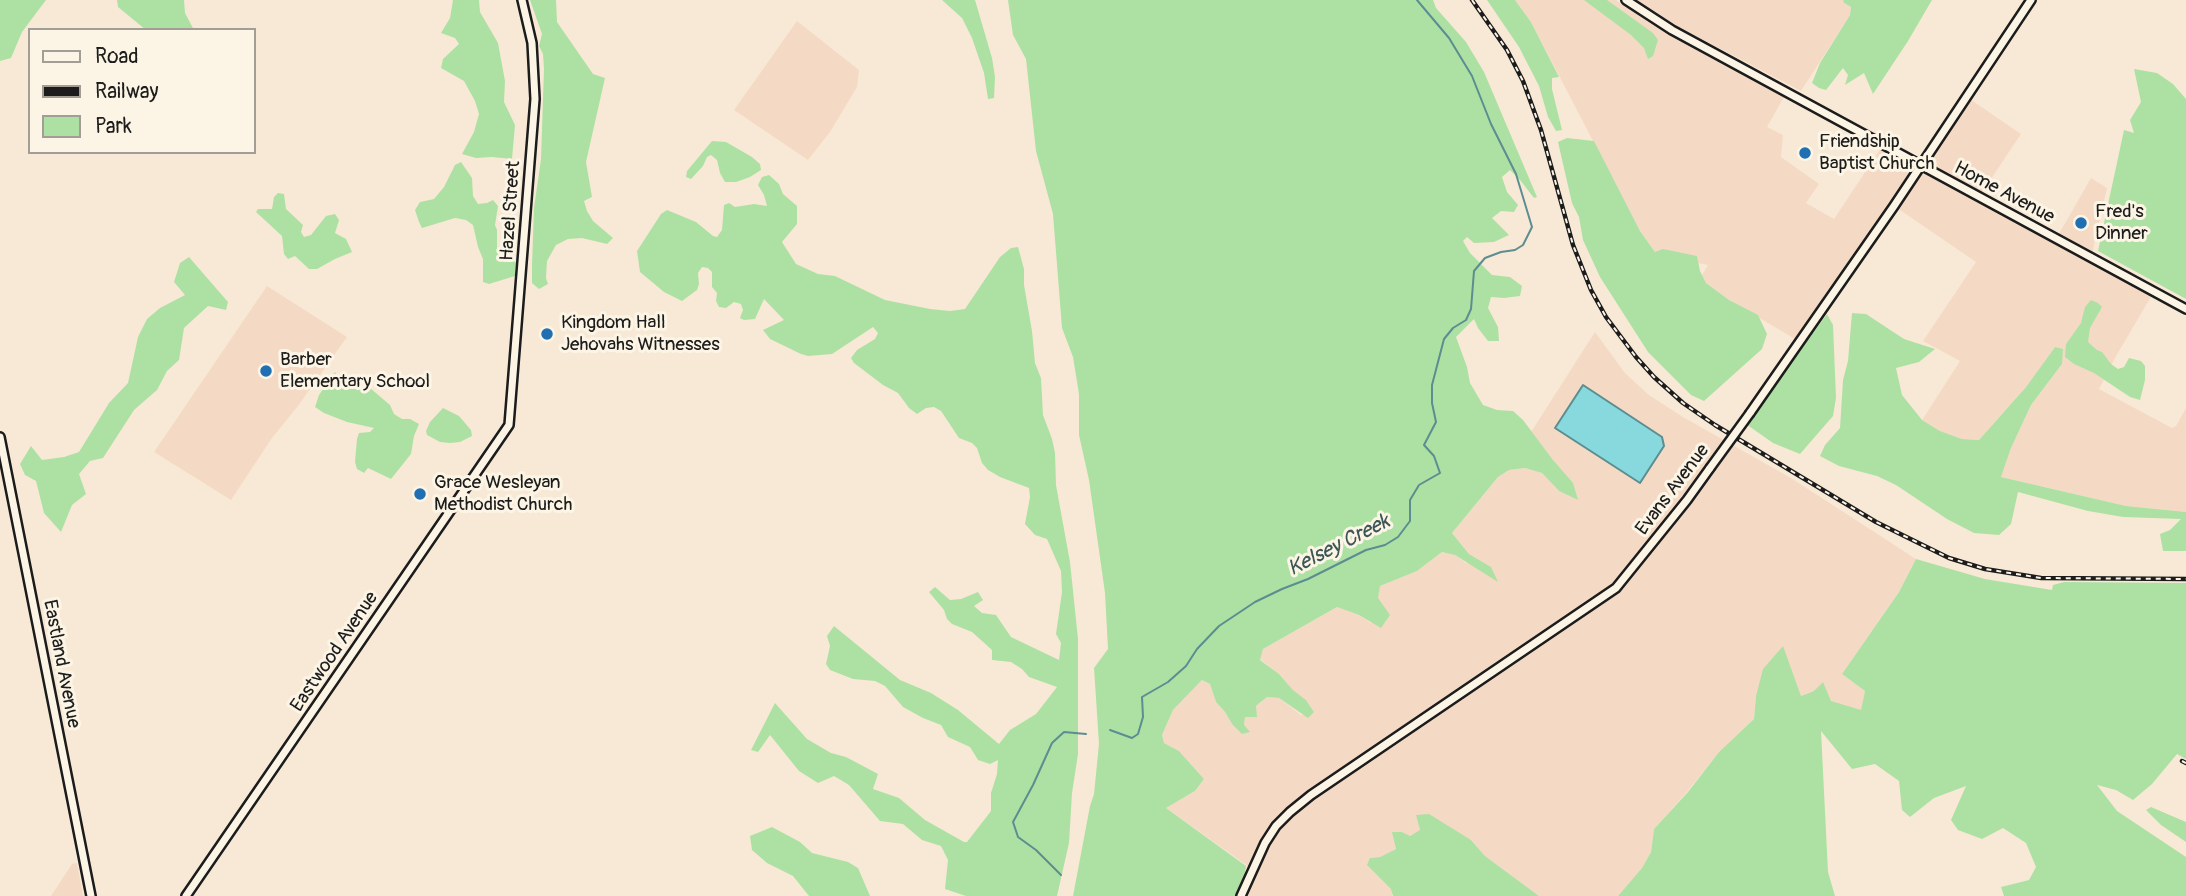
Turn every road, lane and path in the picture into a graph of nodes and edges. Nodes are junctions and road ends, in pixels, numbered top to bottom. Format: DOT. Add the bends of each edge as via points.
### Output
graph roads {
  1 [pos="522,0"];
  2 [pos="1626,0"];
  3 [pos="2031,0"];
  4 [pos="1921,166"];
  5 [pos="2186,309"];
  6 [pos="509,425"];
  7 [pos="0,437"];
  8 [pos="91,896"];
  9 [pos="186,896"];
  10 [pos="1241,896"];
  1 -- 6 [label="street, Hazel Street" via="533,43 535,99"];
  2 -- 4 [label="street, Home Avenue" via="1672,30"];
  3 -- 4 [label="street, Evans Avenue"];
  4 -- 5 [label="street, Home Avenue"];
  4 -- 10 [label="street, Evans Avenue, bridge" via="1776,377 1630,572 1616,587 1290,811 1265,843"];
  6 -- 9 [label="street, Eastwood Avenue"];
  7 -- 8 [label="street, Eastland Avenue"];
}
